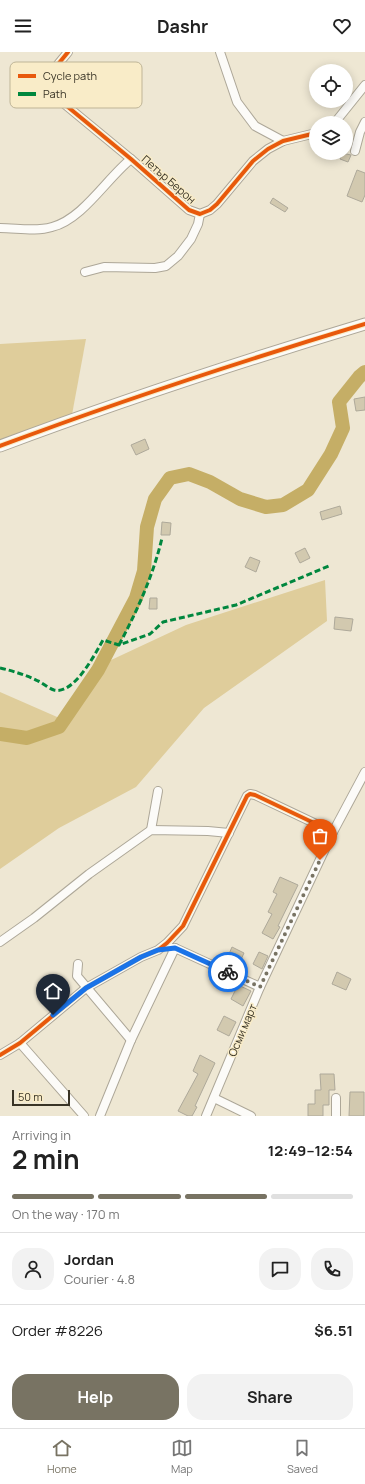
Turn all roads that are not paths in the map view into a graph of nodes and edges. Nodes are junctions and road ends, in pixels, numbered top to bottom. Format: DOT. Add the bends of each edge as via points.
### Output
graph roads {
  1 [pos="68,52"];
  2 [pos="220,52"];
  3 [pos="61,62"];
  4 [pos="365,85"];
  5 [pos="69,108"];
  6 [pos="340,116"];
  7 [pos="365,122"];
  8 [pos="309,134"];
  9 [pos="283,141"];
  10 [pos="355,151"];
  11 [pos="131,159"];
  12 [pos="200,214"];
  13 [pos="0,228"];
  14 [pos="85,272"];
  15 [pos="365,324"];
  16 [pos="0,446"];
  17 [pos="365,772"];
  18 [pos="158,791"];
  19 [pos="151,830"];
  20 [pos="333,832"];
  21 [pos="229,833"];
  22 [pos="0,942"];
  23 [pos="175,948"];
  24 [pos="158,950"];
  25 [pos="78,964"];
  26 [pos="260,987"];
  27 [pos="86,988"];
  28 [pos="131,1040"];
  29 [pos="20,1043"];
  30 [pos="0,1055"];
  31 [pos="214,1098"];
  32 [pos="336,1098"];
  33 [pos="84,1116"];
  34 [pos="100,1116"];
  35 [pos="206,1116"];
  36 [pos="251,1116"];
  37 [pos="336,1116"];
  1 -- 3 [label="street, Петър Берон"];
  2 -- 9 [label="street" via="237,102 255,126"];
  4 -- 6 [label="street"];
  5 -- 11 [label="street, Петър Берон"];
  7 -- 10 [label="street"];
  8 -- 9 [label="street, Петър Берон"];
  9 -- 12 [label="street, Петър Берон" via="268,149 217,204"];
  11 -- 12 [label="street, Петър Берон" via="189,210"];
  11 -- 13 [label="street" via="120,167 83,208 54,227"];
  12 -- 14 [label="street" via="191,239 178,256 166,266 104,267"];
  15 -- 16 [label="street" via="244,360"];
  17 -- 20 [label="street, Осми март"];
  18 -- 19 [label="street"];
  19 -- 21 [label="street"];
  19 -- 22 [label="street"];
  20 -- 21 [label="street" via="250,794"];
  20 -- 26 [label="street, Осми март"];
  21 -- 24 [label="street" via="183,926"];
  23 -- 24 [label="street"];
  23 -- 26 [label="street"];
  23 -- 28 [label="street"];
  24 -- 27 [label="street"];
  25 -- 27 [label="street" via="77,976"];
  26 -- 31 [label="street, Осми март"];
  27 -- 28 [label="street"];
  27 -- 29 [label="street"];
  28 -- 34 [label="street"];
  29 -- 30 [label="street"];
  29 -- 33 [label="street"];
  31 -- 35 [label="street, Осми март"];
  31 -- 36 [label="street"];
  32 -- 37 [label="street"];
}
